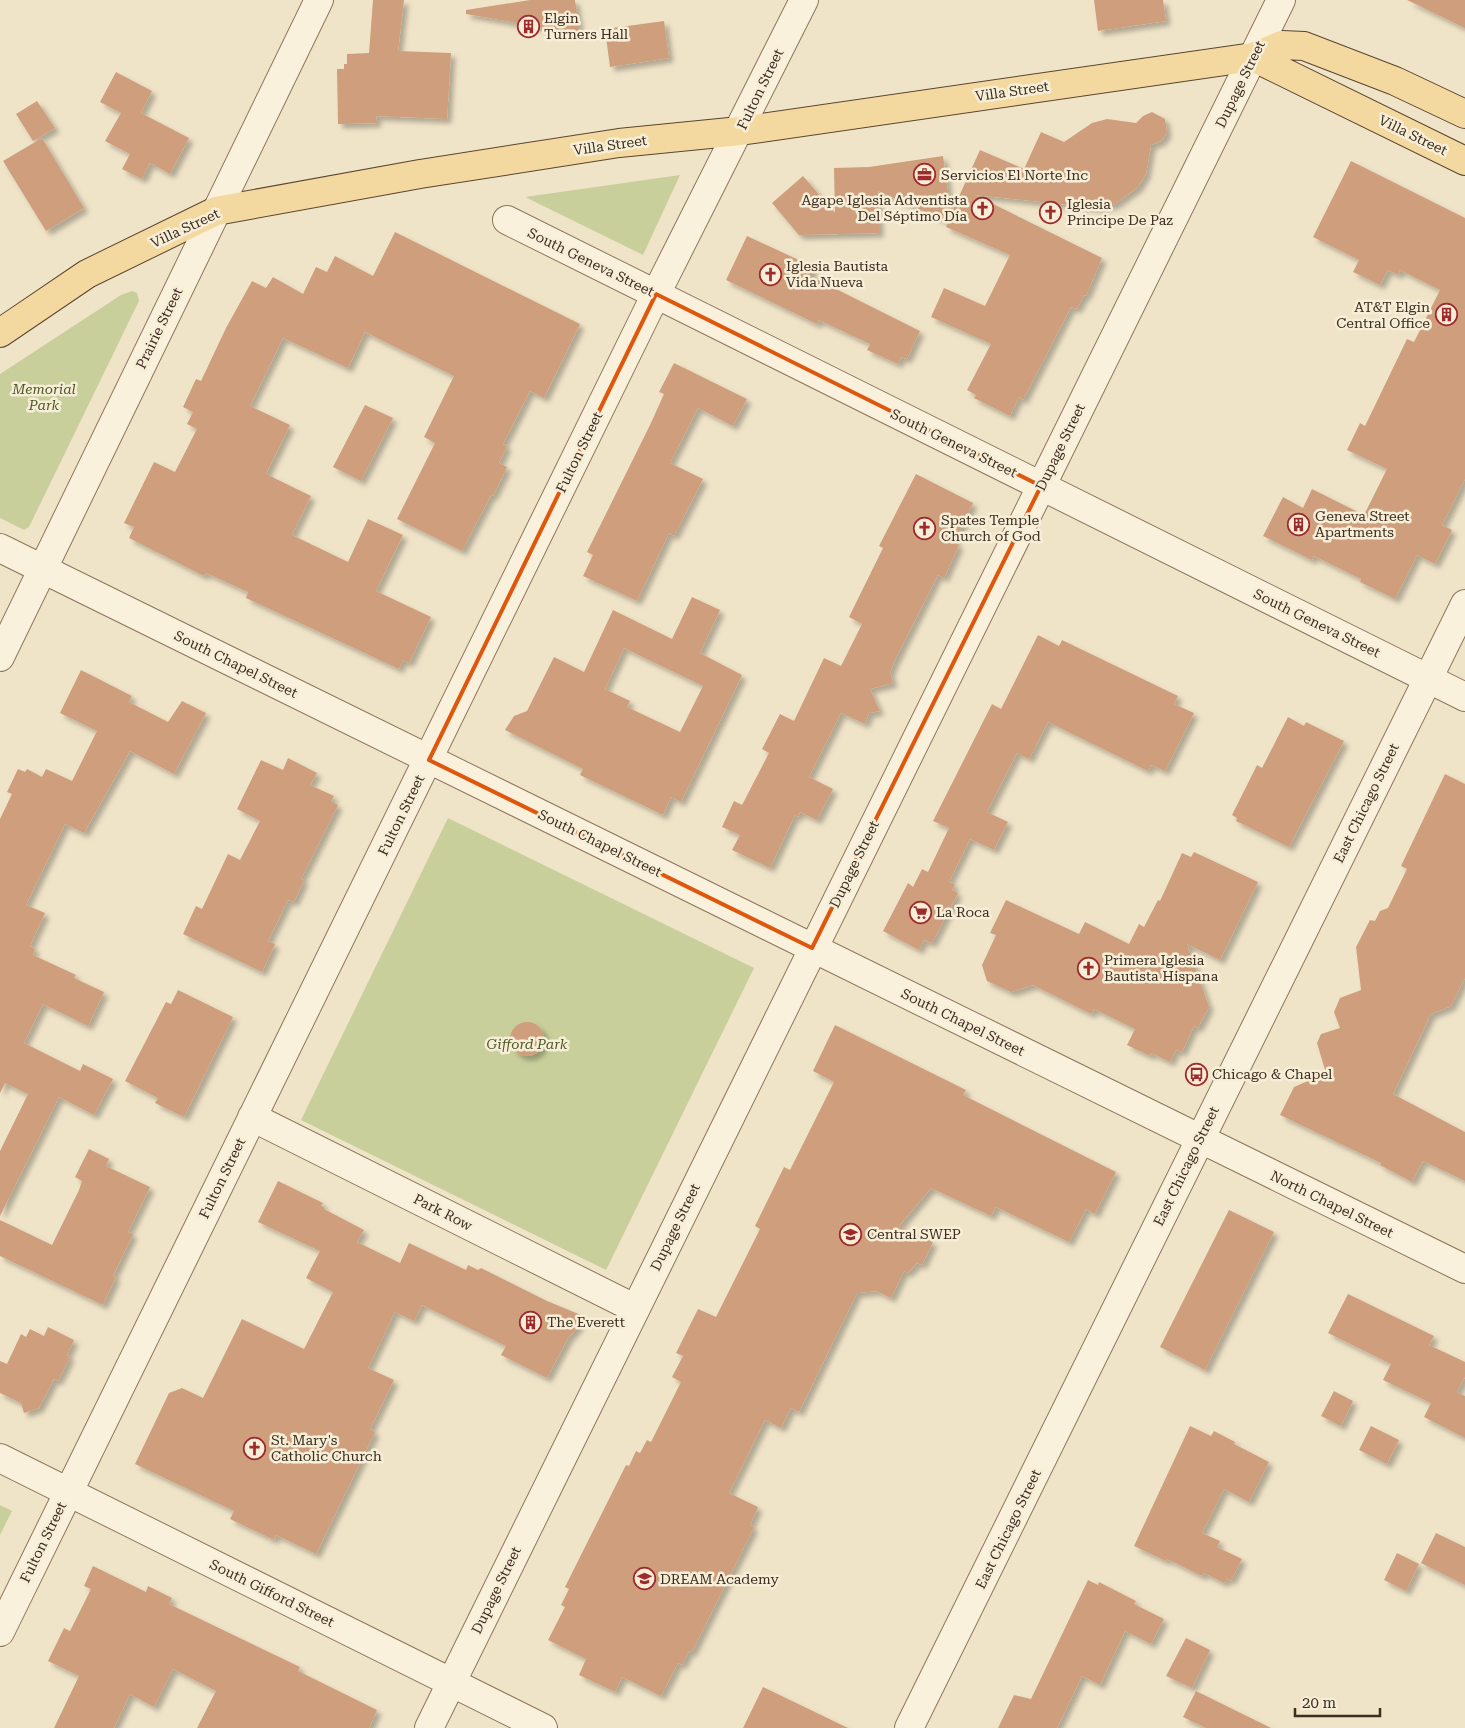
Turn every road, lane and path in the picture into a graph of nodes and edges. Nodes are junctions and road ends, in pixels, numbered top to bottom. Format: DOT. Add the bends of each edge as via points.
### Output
graph roads {
  1 [pos="319,0"];
  2 [pos="804,0"];
  3 [pos="1281,0"];
  4 [pos="1253,57"];
  5 [pos="1465,114"];
  6 [pos="740,131"];
  7 [pos="1465,161"];
  8 [pos="216,211"];
  9 [pos="507,220"];
  10 [pos="656,294"];
  11 [pos="0,333"];
  12 [pos="1041,486"];
  13 [pos="0,548"];
  14 [pos="43,568"];
  15 [pos="1465,604"];
  16 [pos="0,657"];
  17 [pos="1428,678"];
  18 [pos="1465,697"];
  19 [pos="429,760"];
  20 [pos="812,948"];
  21 [pos="252,1117"];
  22 [pos="1200,1138"];
  23 [pos="1465,1269"];
  24 [pos="634,1308"];
  25 [pos="0,1458"];
  26 [pos="68,1491"];
  27 [pos="0,1632"];
  28 [pos="452,1682"];
  29 [pos="429,1728"];
  30 [pos="544,1728"];
  31 [pos="909,1728"];
  1 -- 8 [label="street, Prairie Street"];
  2 -- 6 [label="street, Fulton Street"];
  3 -- 4 [label="street, Dupage Street"];
  4 -- 5 [label="main road, Villa Street" via="1282,45 1304,46 1395,81"];
  4 -- 6 [label="main road, Villa Street"];
  4 -- 7 [label="main road, Villa Street"];
  4 -- 12 [label="street, Dupage Street"];
  6 -- 8 [label="main road, Villa Street" via="619,143 420,174"];
  6 -- 10 [label="street, Fulton Street"];
  8 -- 11 [label="main road, Villa Street" via="87,274"];
  8 -- 14 [label="street, Prairie Street"];
  9 -- 10 [label="street, South Geneva Street"];
  10 -- 12 [label="street, South Geneva Street"];
  10 -- 19 [label="street, Fulton Street"];
  12 -- 17 [label="street, South Geneva Street"];
  12 -- 20 [label="street, Dupage Street"];
  13 -- 14 [label="street, South Chapel Street"];
  14 -- 16 [label="street, Prairie Street"];
  14 -- 19 [label="street, South Chapel Street"];
  15 -- 17 [label="street, East Chicago Street"];
  17 -- 18 [label="street, South Geneva Street"];
  17 -- 22 [label="street, East Chicago Street"];
  19 -- 20 [label="street, South Chapel Street"];
  19 -- 21 [label="street, Fulton Street"];
  20 -- 22 [label="street, South Chapel Street"];
  20 -- 24 [label="street, Dupage Street"];
  21 -- 24 [label="street, Park Row"];
  21 -- 26 [label="street, Fulton Street"];
  22 -- 23 [label="street, North Chapel Street"];
  22 -- 31 [label="street, East Chicago Street"];
  24 -- 28 [label="street, Dupage Street"];
  25 -- 26 [label="street, South Gifford Street"];
  26 -- 27 [label="street, Fulton Street"];
  26 -- 28 [label="street, South Gifford Street"];
  28 -- 29 [label="street, Dupage Street"];
  28 -- 30 [label="street, South Gifford Street"];
}
